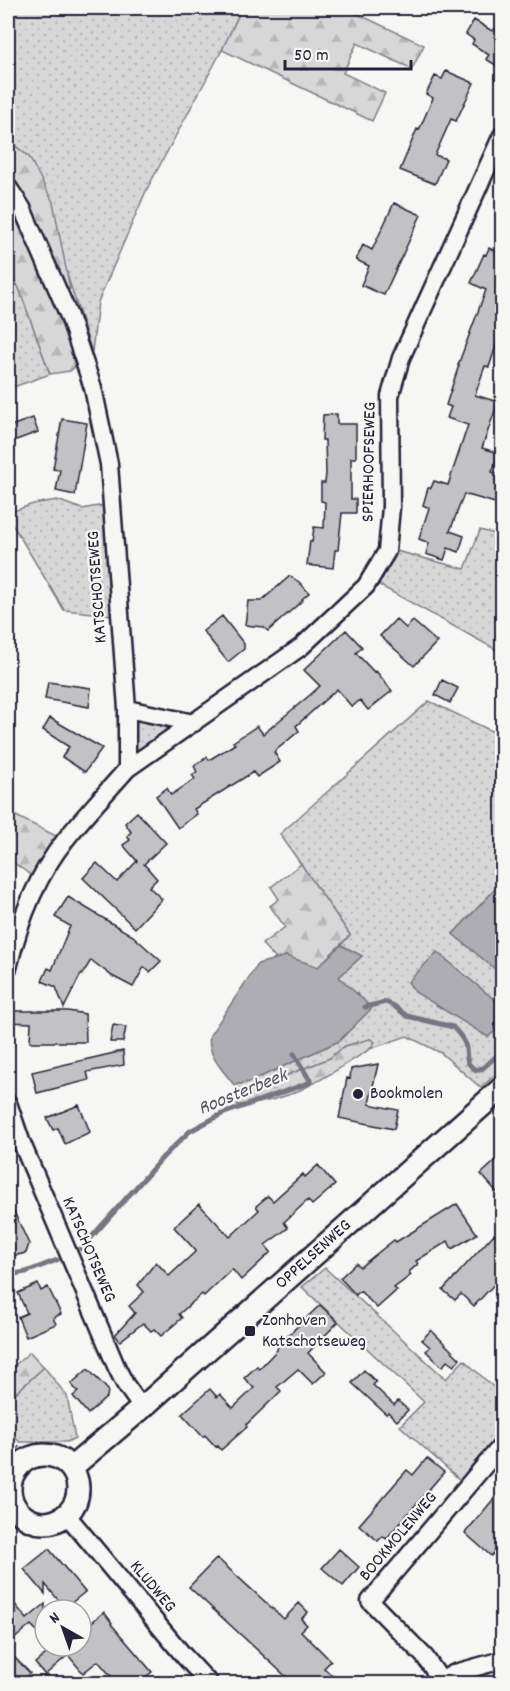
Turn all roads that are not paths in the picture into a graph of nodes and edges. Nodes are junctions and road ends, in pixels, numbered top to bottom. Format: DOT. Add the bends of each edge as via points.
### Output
graph roads {
  1 [pos="502,135"];
  2 [pos="8,187"];
  3 [pos="127,709"];
  4 [pos="194,723"];
  5 [pos="127,769"];
  6 [pos="8,968"];
  7 [pos="502,1088"];
  8 [pos="8,1103"];
  9 [pos="142,1408"];
  10 [pos="502,1445"];
  11 [pos="16,1464"];
  12 [pos="71,1468"];
  13 [pos="66,1514"];
  14 [pos="14,1520"];
  15 [pos="502,1660"];
  16 [pos="437,1681"];
  17 [pos="210,1683"];
  1 -- 4 [label="street, SPIERHOOFSEWEG" via="401,358 390,396 391,507 387,551 366,586 301,647"];
  2 -- 3 [label="street, KATSCHOTSEWEG" via="22,208 64,306 93,388 109,464"];
  3 -- 4 [label="street"];
  3 -- 5 [label="street, KATSCHOTSEWEG"];
  4 -- 5 [label="street, SPIERHOOFSEWEG"];
  5 -- 6 [label="street" via="65,840 46,868 15,937"];
  7 -- 9 [label="street, OPPELSENWEG"];
  8 -- 9 [label="street, KATSCHOTSEWEG" via="116,1366"];
  9 -- 12 [label="street, OPPELSENWEG"];
  10 -- 16 [label="street, BOOKMOLENWEG" via="370,1601 425,1657"];
  11 -- 12 [label="street" via="46,1455"];
  11 -- 14 [label="street" via="9,1489"];
  12 -- 13 [label="street" via="78,1487"];
  13 -- 14 [label="street" via="43,1523"];
  13 -- 17 [label="street, KLUDWEG"];
  15 -- 16 [label="street"];
}
